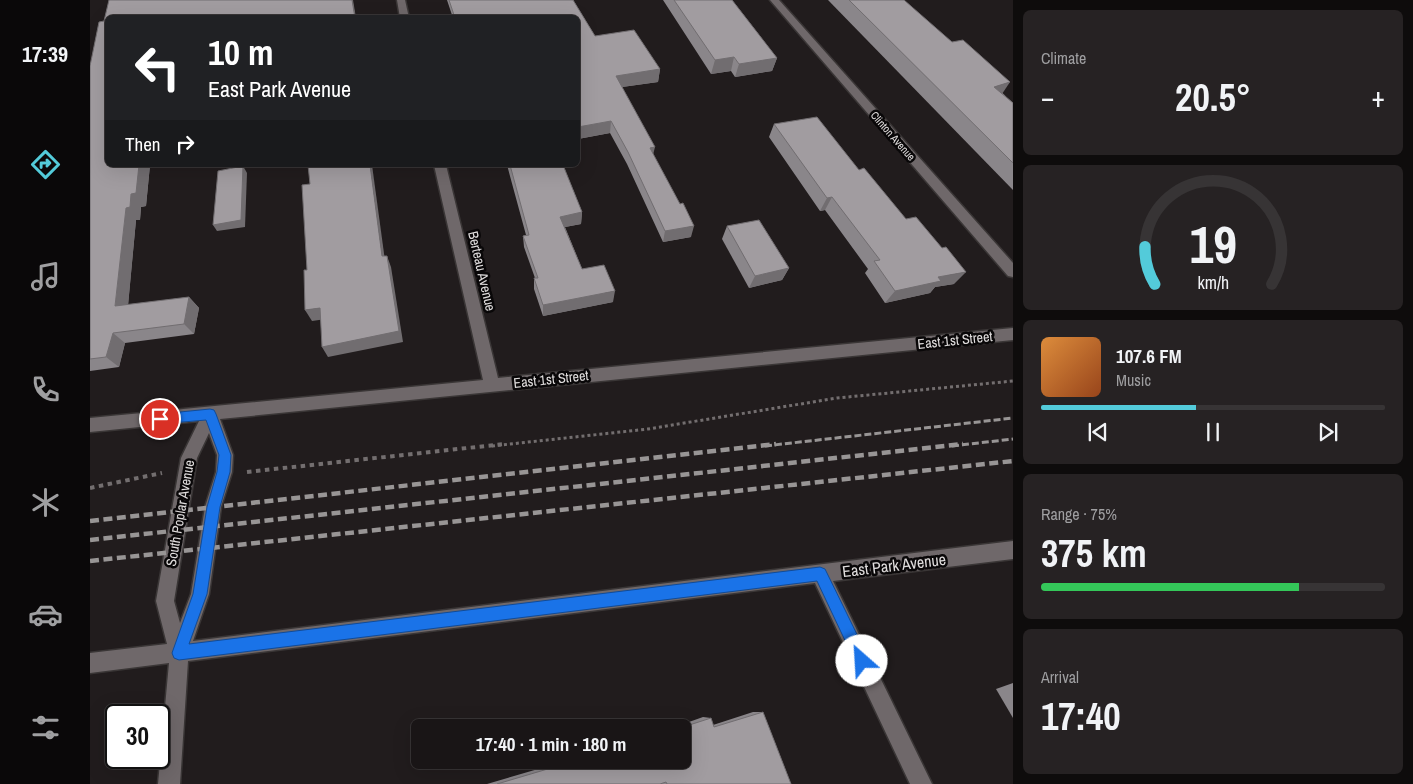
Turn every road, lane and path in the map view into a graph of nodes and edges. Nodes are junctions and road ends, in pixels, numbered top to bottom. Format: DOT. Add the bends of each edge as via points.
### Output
graph roads {
  1 [pos="401,0"];
  2 [pos="774,0"];
  3 [pos="404,15"];
  4 [pos="440,167"];
  5 [pos="1013,272"];
  6 [pos="1013,334"];
  7 [pos="1013,381"];
  8 [pos="492,385"];
  9 [pos="210,414"];
  10 [pos="90,425"];
  11 [pos="187,469"];
  12 [pos="224,472"];
  13 [pos="90,488"];
  14 [pos="1013,550"];
  15 [pos="820,574"];
  16 [pos="179,653"];
  17 [pos="90,664"];
  18 [pos="169,784"];
  19 [pos="921,784"];
  1 -- 3 [label="street"];
  2 -- 5 [label="street, Clinton Avenue"];
  4 -- 8 [label="street, Berteau Avenue"];
  6 -- 8 [label="street, East 1st Street"];
  7 -- 12 [label="path" via="837,398 648,429 255,473"];
  8 -- 9 [label="street, East 1st Street"];
  9 -- 10 [label="street, East 1st Street"];
  9 -- 11 [label="street, South Poplar Avenue"];
  9 -- 12 [label="street, South Poplar Avenue" via="225,455"];
  11 -- 13 [label="path"];
  11 -- 16 [label="street, South Poplar Avenue" via="165,601"];
  12 -- 16 [label="street, South Poplar Avenue" via="213,507 200,594"];
  14 -- 15 [label="street, East Park Avenue"];
  15 -- 16 [label="street, East Park Avenue"];
  15 -- 19 [label="street"];
  16 -- 17 [label="street, East Park Avenue"];
  16 -- 18 [label="street, South Poplar Avenue"];
}
